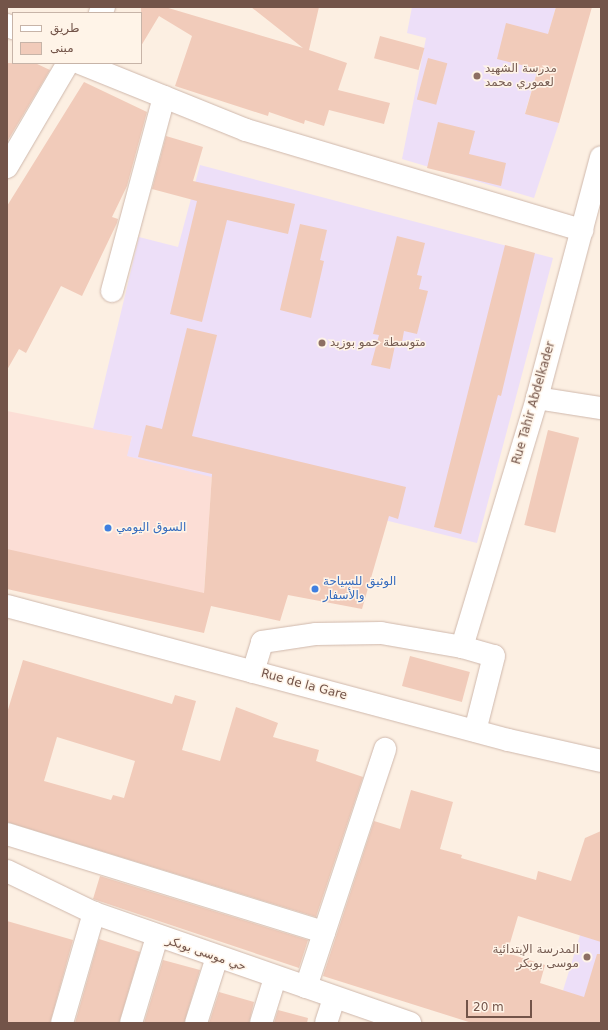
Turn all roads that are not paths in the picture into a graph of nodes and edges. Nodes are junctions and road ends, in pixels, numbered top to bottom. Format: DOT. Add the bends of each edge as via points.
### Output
graph roads {
  1 [pos="67,64"];
  2 [pos="82,64"];
  3 [pos="164,97"];
  4 [pos="601,158"];
  5 [pos="7,167"];
  6 [pos="582,230"];
  7 [pos="112,291"];
  8 [pos="537,398"];
  9 [pos="601,408"];
  10 [pos="8,612"];
  11 [pos="462,647"];
  12 [pos="253,672"];
  13 [pos="475,731"];
  14 [pos="385,748"];
  15 [pos="601,761"];
  16 [pos="7,834"];
  17 [pos="7,871"];
  18 [pos="94,914"];
  19 [pos="324,932"];
  20 [pos="157,937"];
  21 [pos="217,957"];
  22 [pos="275,978"];
  23 [pos="306,987"];
  24 [pos="334,998"];
  25 [pos="62,1023"];
  26 [pos="131,1023"];
  27 [pos="196,1023"];
  28 [pos="261,1023"];
  29 [pos="326,1023"];
  30 [pos="410,1023"];
  1 -- 5 [label="street"];
  2 -- 3 [label="street"];
  3 -- 6 [label="street" via="246,130"];
  3 -- 7 [label="street"];
  4 -- 6 [label="street, Rue Tahir Abdelkader"];
  6 -- 8 [label="street, Rue Tahir Abdelkader"];
  8 -- 9 [label="street"];
  8 -- 11 [label="street, Rue Tahir Abdelkader"];
  10 -- 12 [label="street, Rue de la Gare"];
  11 -- 12 [label="street" via="381,633 316,634 262,642"];
  11 -- 13 [label="street" via="494,656"];
  12 -- 13 [label="street, Rue de la Gare"];
  13 -- 15 [label="street, Rue de la Gare"];
  14 -- 19 [label="street"];
  16 -- 19 [label="street"];
  17 -- 18 [label="street, حي موسى بوبكر"];
  18 -- 20 [label="street, حي موسى بوبكر"];
  18 -- 25 [label="street"];
  19 -- 23 [label="street"];
  20 -- 21 [label="street, حي موسى بوبكر"];
  20 -- 26 [label="street"];
  21 -- 22 [label="street, حي موسى بوبكر"];
  21 -- 27 [label="street"];
  22 -- 23 [label="street, حي موسى بوبكر"];
  22 -- 28 [label="street"];
  23 -- 24 [label="street, حي موسى بوبكر"];
  24 -- 29 [label="street"];
  24 -- 30 [label="street, حي موسى بوبكر"];
}
